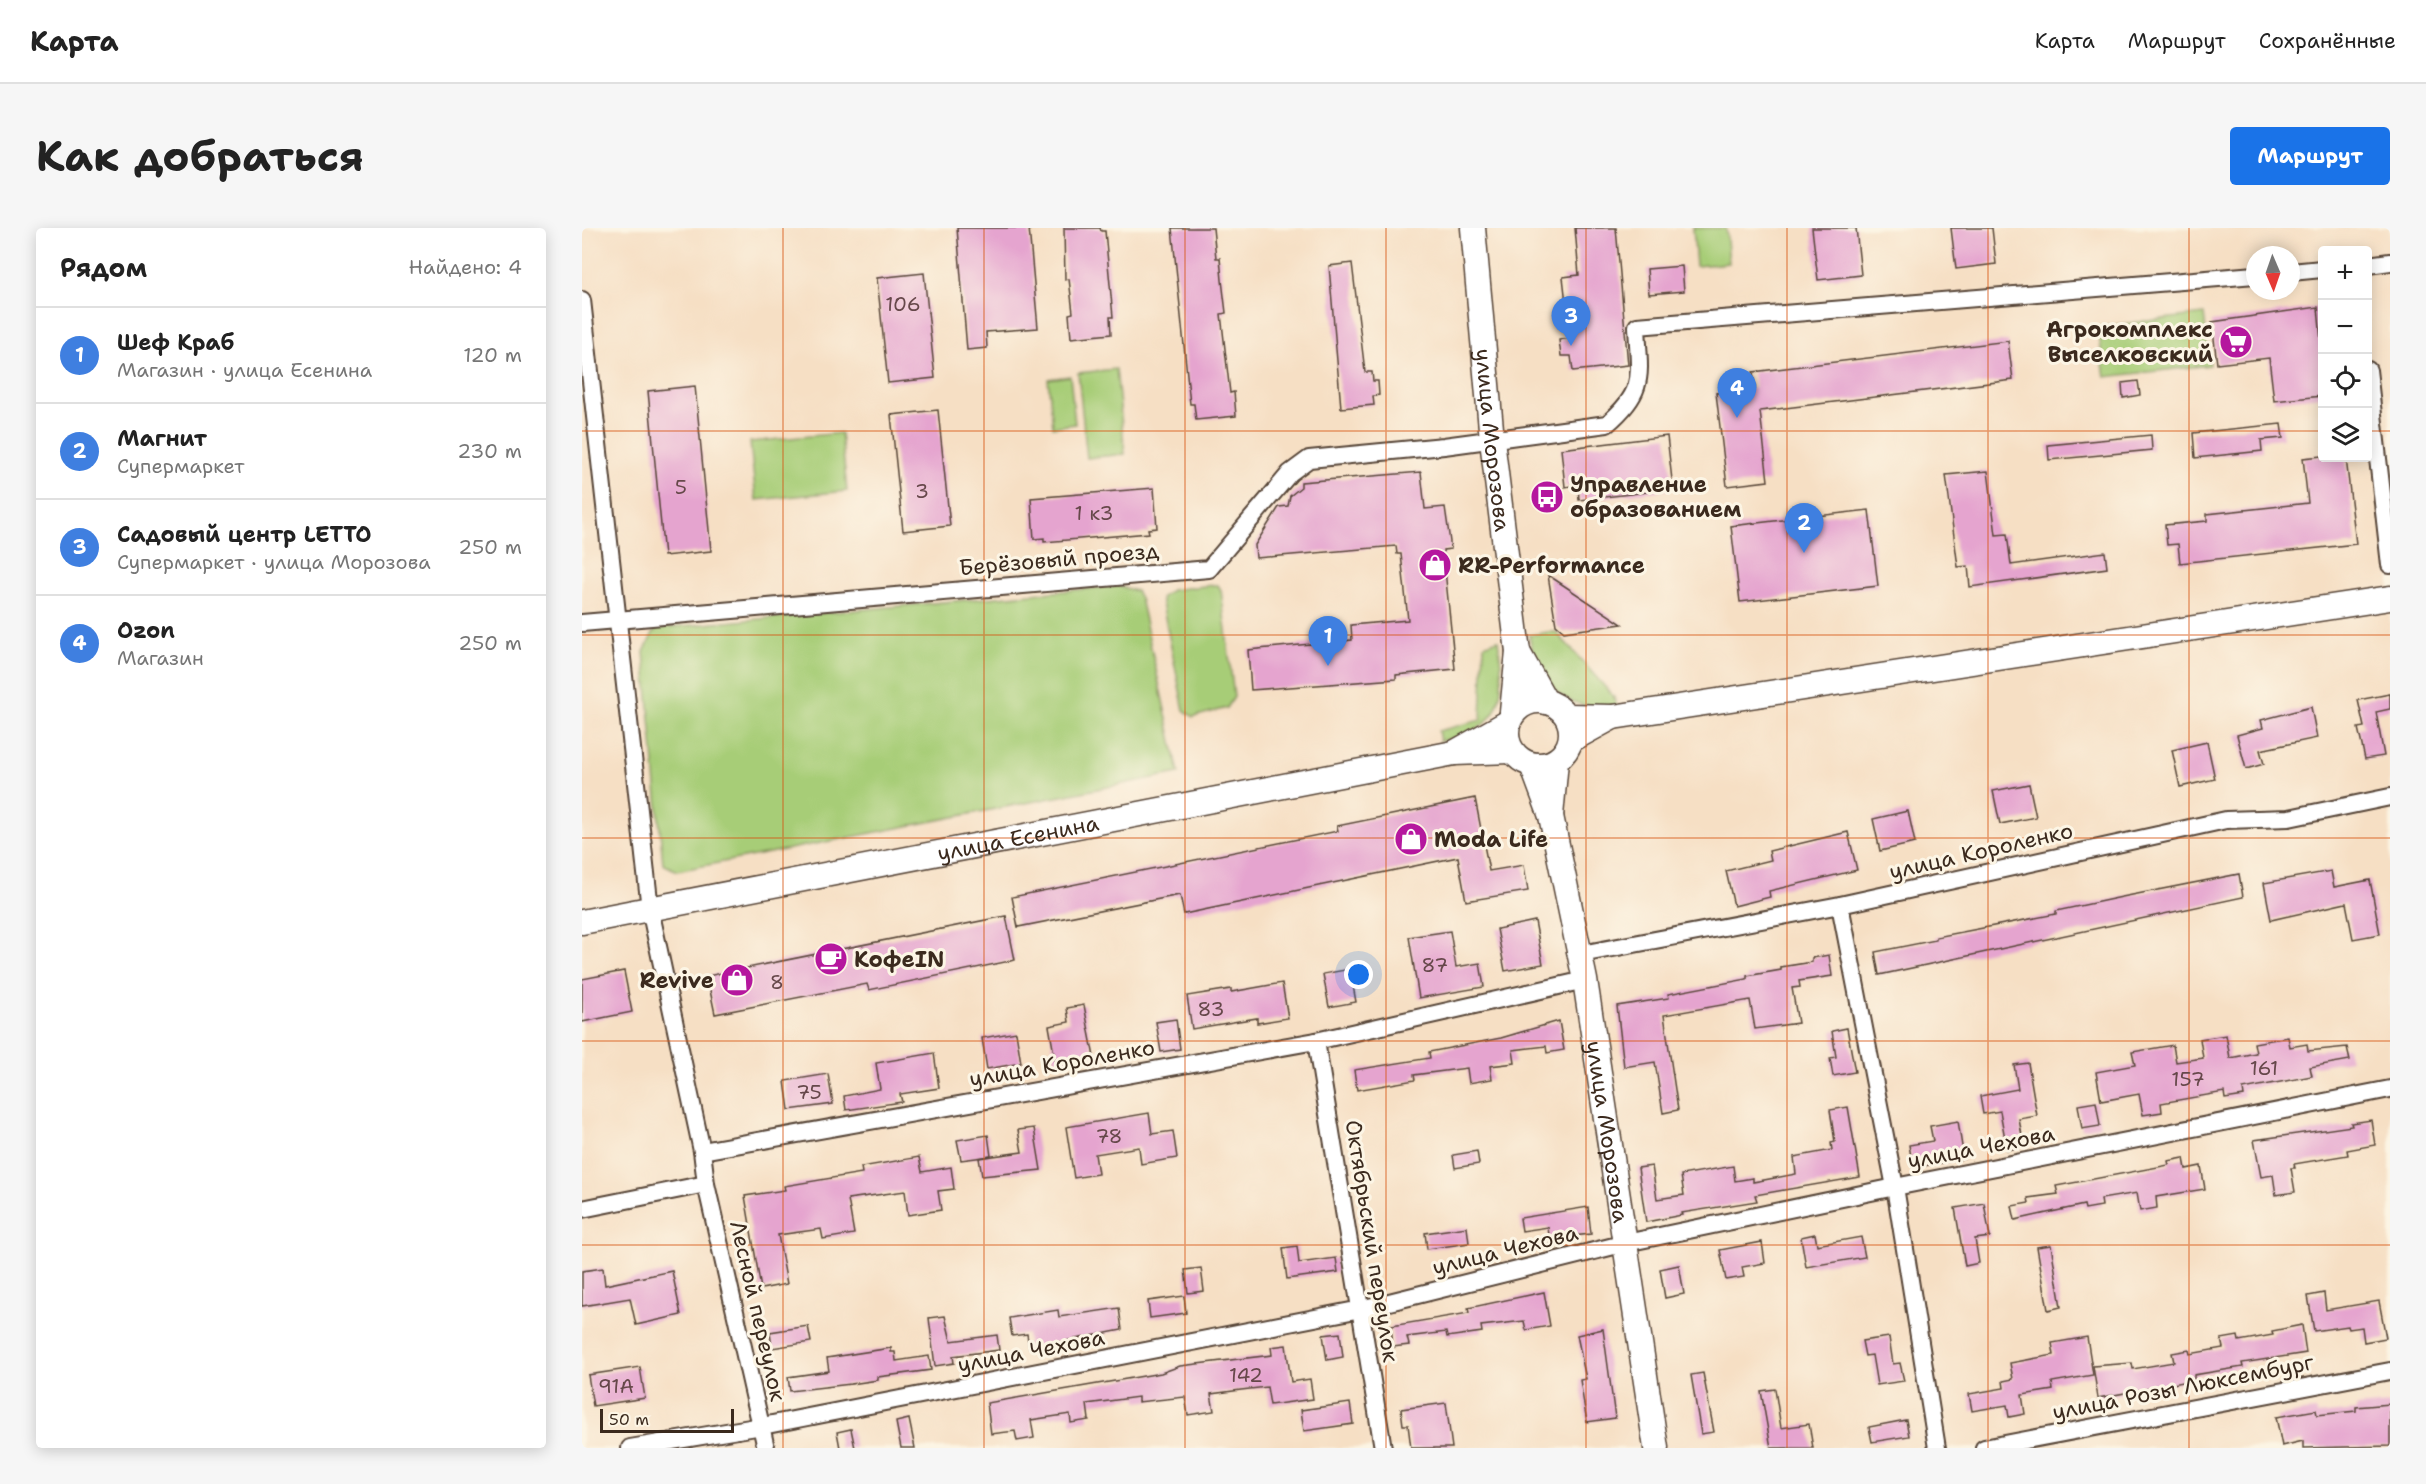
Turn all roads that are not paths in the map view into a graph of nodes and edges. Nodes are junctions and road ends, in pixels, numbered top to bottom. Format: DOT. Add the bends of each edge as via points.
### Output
graph roads {
  1 [pos="1473,228"];
  2 [pos="2390,262"];
  3 [pos="2372,264"];
  4 [pos="2318,269"];
  5 [pos="2300,271"];
  6 [pos="2246,276"];
  7 [pos="582,300"];
  8 [pos="2371,408"];
  9 [pos="1492,440"];
  10 [pos="2390,566"];
  11 [pos="2390,598"];
  12 [pos="616,620"];
  13 [pos="582,623"];
  14 [pos="1518,652"];
  15 [pos="1546,702"];
  16 [pos="1567,716"];
  17 [pos="1613,717"];
  18 [pos="1510,718"];
  19 [pos="1571,740"];
  20 [pos="1512,751"];
  21 [pos="1454,753"];
  22 [pos="1557,761"];
  23 [pos="1532,765"];
  24 [pos="2390,796"];
  25 [pos="1551,816"];
  26 [pos="1840,906"];
  27 [pos="650,909"];
  28 [pos="582,922"];
  29 [pos="1581,954"];
  30 [pos="1585,980"];
  31 [pos="1316,1041"];
  32 [pos="2390,1089"];
  33 [pos="702,1150"];
  34 [pos="706,1185"];
  35 [pos="1894,1186"];
  36 [pos="582,1209"];
  37 [pos="1626,1243"];
  38 [pos="1360,1310"];
  39 [pos="2390,1371"];
  40 [pos="762,1426"];
  41 [pos="630,1448"];
  42 [pos="766,1448"];
  43 [pos="1383,1448"];
  44 [pos="1656,1448"];
  45 [pos="1937,1448"];
  46 [pos="1984,1448"];
  1 -- 9 [label="street, улица Морозова"];
  2 -- 3 [label="street"];
  4 -- 5 [label="street"];
  6 -- 9 [label="street, Берёзовый проезд" via="1637,326 1640,380 1625,409 1607,424"];
  7 -- 12 [label="street"];
  8 -- 10 [label="street"];
  9 -- 12 [label="street, Берёзовый проезд" via="1309,459 1290,473 1209,569"];
  9 -- 14 [label="street, улица Морозова"];
  11 -- 17 [label="street"];
  12 -- 13 [label="street, Берёзовый проезд"];
  12 -- 27 [label="street"];
  14 -- 15 [label="street"];
  14 -- 18 [label="street"];
  15 -- 16 [label="street"];
  15 -- 18 [label="street" via="1521,704"];
  16 -- 17 [label="street"];
  16 -- 19 [label="street"];
  17 -- 19 [label="street"];
  18 -- 20 [label="street" via="1507,739"];
  18 -- 21 [label="street"];
  19 -- 22 [label="street"];
  20 -- 21 [label="street"];
  20 -- 23 [label="street"];
  21 -- 27 [label="street, улица Есенина"];
  22 -- 23 [label="street" via="1545,766"];
  22 -- 25 [label="street"];
  23 -- 25 [label="street"];
  24 -- 26 [label="street, улица Короленко" via="2289,818 2226,820"];
  25 -- 29 [label="street, улица Морозова"];
  26 -- 29 [label="street, улица Короленко"];
  26 -- 35 [label="street"];
  27 -- 28 [label="street, улица Есенина"];
  27 -- 33 [label="street"];
  29 -- 30 [label="street, улица Морозова"];
  30 -- 31 [label="street, улица Короленко"];
  30 -- 37 [label="street, улица Морозова"];
  31 -- 33 [label="street, улица Короленко"];
  31 -- 38 [label="street, Октябрьский переулок"];
  32 -- 35 [label="street, улица Чехова"];
  33 -- 34 [label="street"];
  34 -- 36 [label="street"];
  34 -- 40 [label="street, Лесной переулок"];
  35 -- 37 [label="street, улица Чехова"];
  35 -- 45 [label="street"];
  37 -- 38 [label="street, улица Чехова"];
  37 -- 44 [label="street, улица Морозова"];
  38 -- 40 [label="street, улица Чехова"];
  38 -- 43 [label="street, Октябрьский переулок"];
  39 -- 46 [label="street, улица Розы Люксембург"];
  40 -- 41 [label="street, улица Чехова"];
  40 -- 42 [label="street, Лесной переулок"];
}
